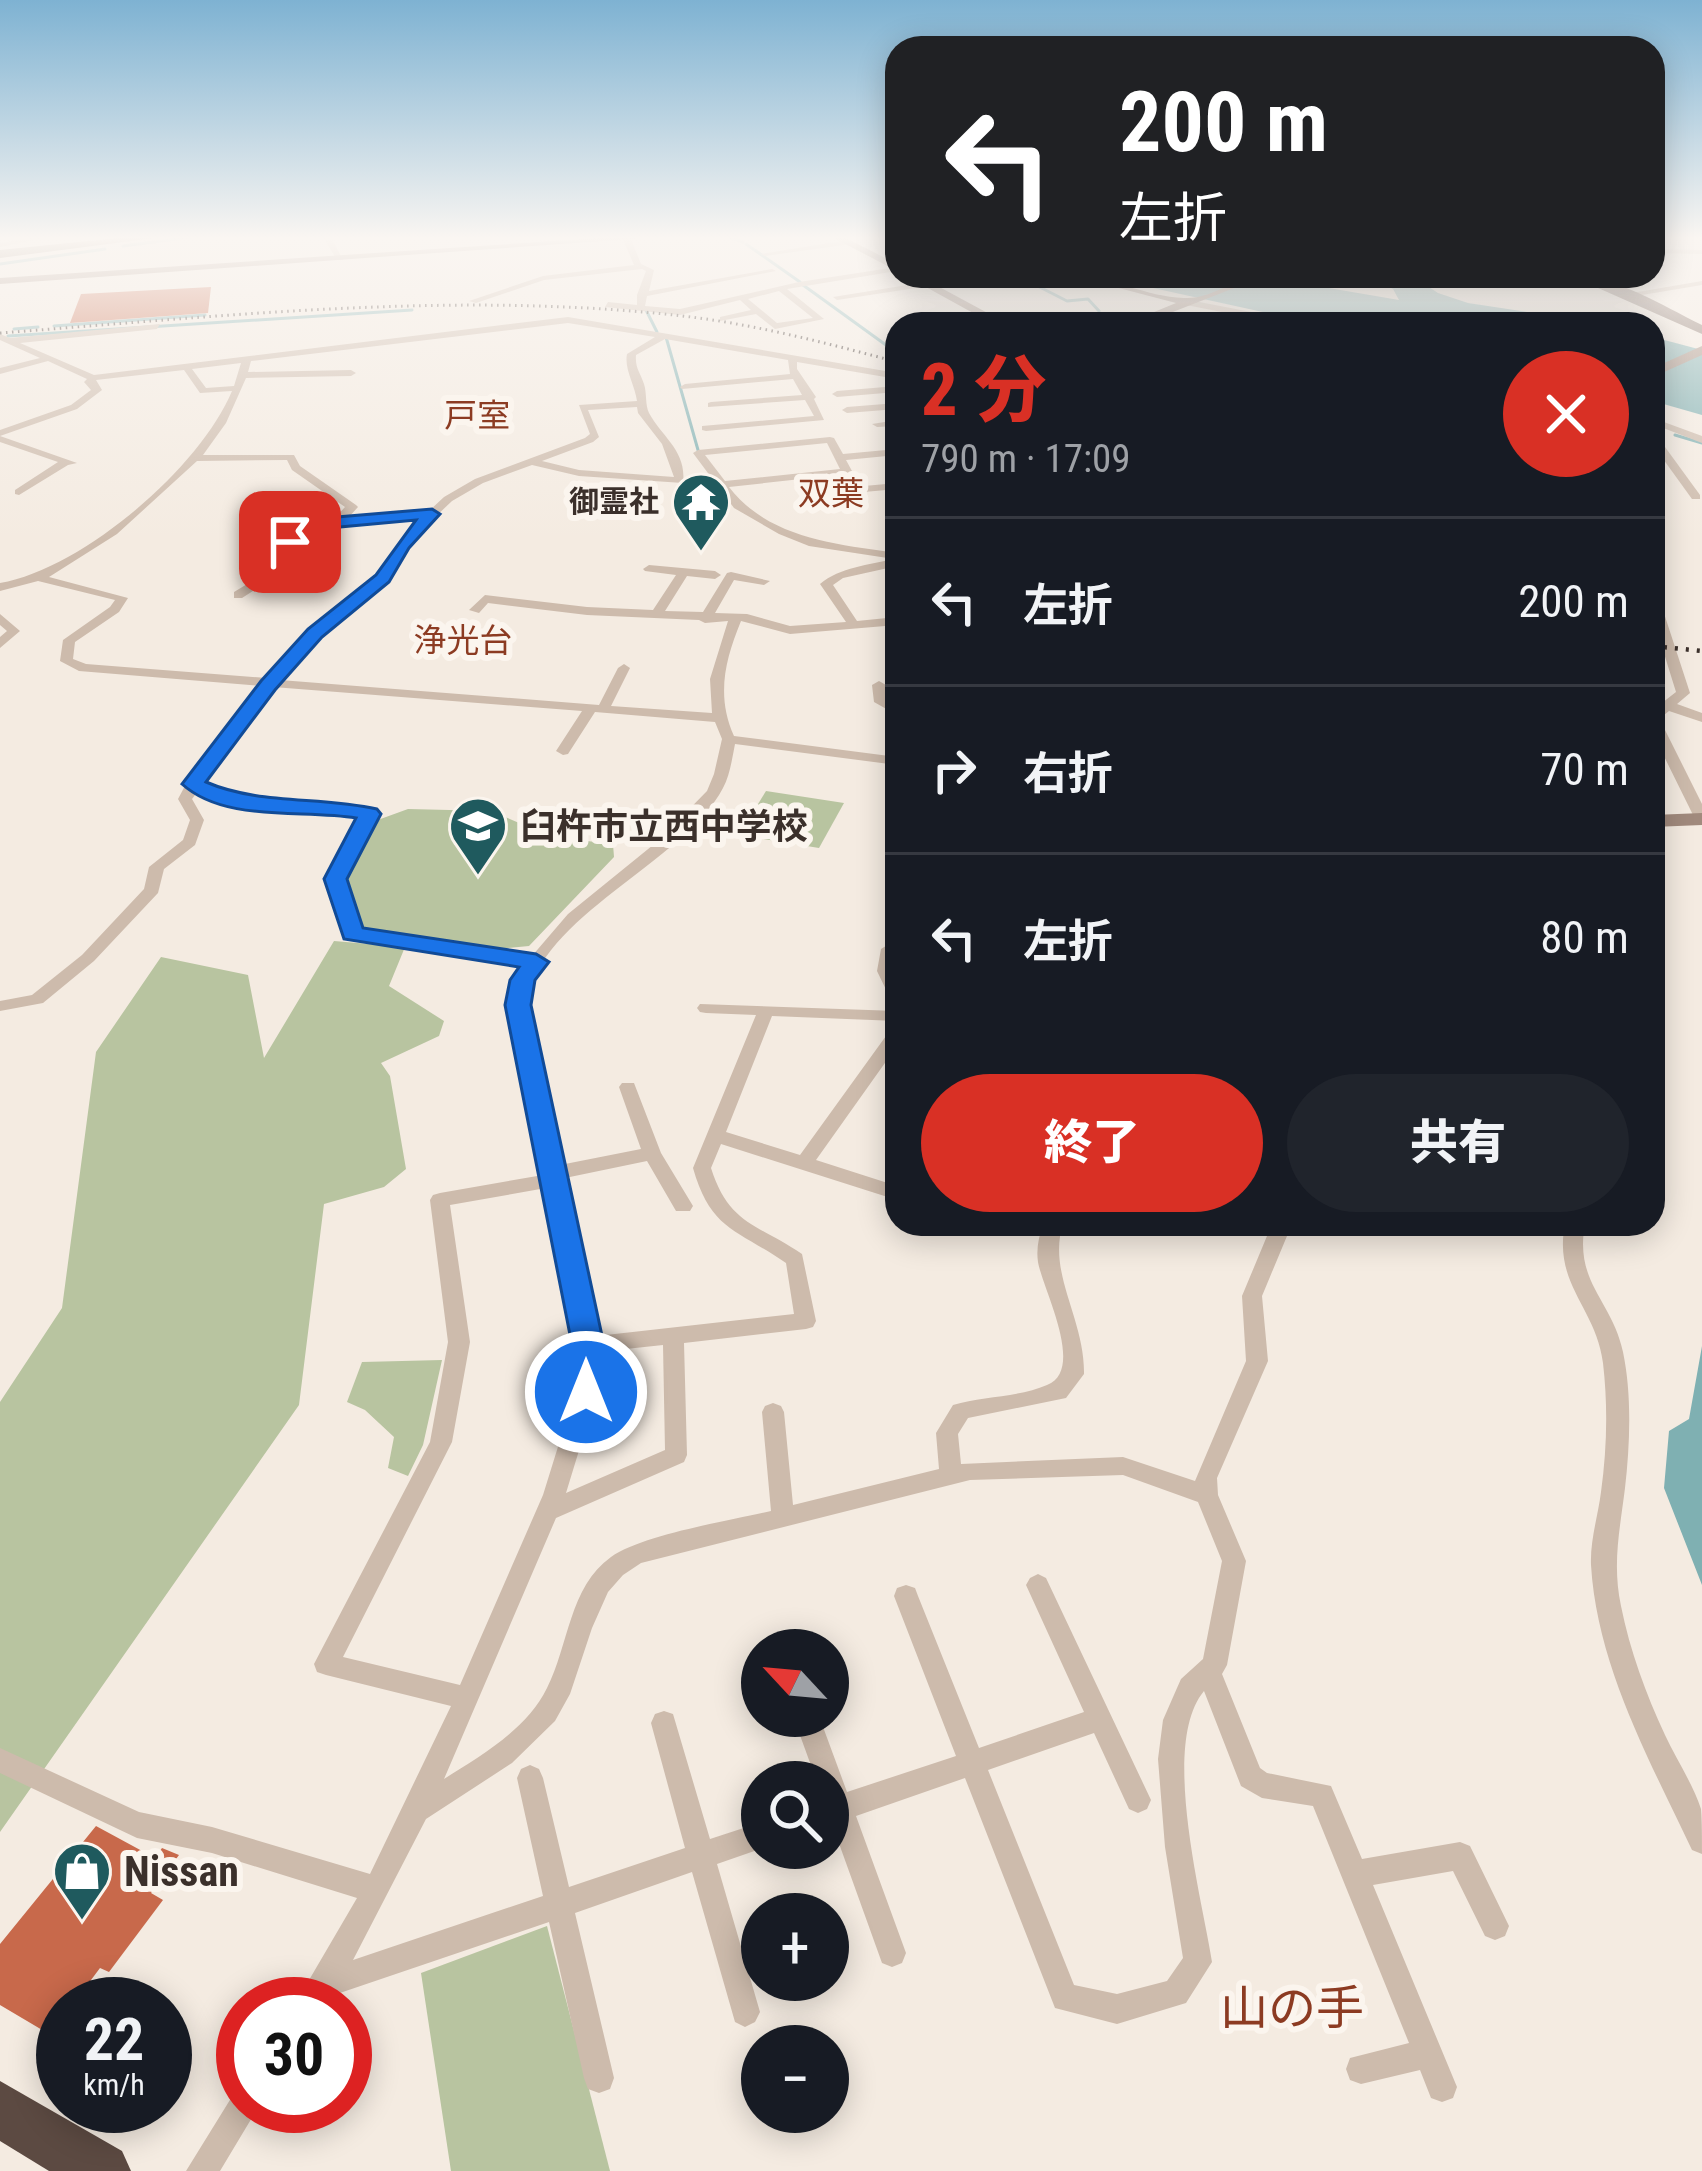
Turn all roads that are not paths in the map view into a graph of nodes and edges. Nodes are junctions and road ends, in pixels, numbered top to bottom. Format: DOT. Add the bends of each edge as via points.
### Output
graph roads {
  1 [pos="414,338"];
  2 [pos="661,338"];
  3 [pos="684,338"];
  4 [pos="5,339"];
  5 [pos="1702,350"];
  6 [pos="793,358"];
  7 [pos="46,359"];
  8 [pos="247,359"];
  9 [pos="1665,367"];
  10 [pos="188,368"];
  11 [pos="0,371"];
  12 [pos="885,374"];
  13 [pos="798,376"];
  14 [pos="93,378"];
  15 [pos="241,381"];
  16 [pos="334,385"];
  17 [pos="686,386"];
  18 [pos="885,390"];
  19 [pos="838,394"];
  20 [pos="811,397"];
  21 [pos="640,404"];
  22 [pos="711,405"];
  23 [pos="885,407"];
  24 [pos="847,410"];
  25 [pos="877,424"];
  26 [pos="885,424"];
  27 [pos="1665,426"];
  28 [pos="706,428"];
  29 [pos="1678,431"];
  30 [pos="1665,434"];
  31 [pos="0,436"];
  32 [pos="1702,440"];
  33 [pos="885,453"];
  34 [pos="1665,453"];
  35 [pos="839,457"];
  36 [pos="194,458"];
  37 [pos="536,463"];
  38 [pos="725,484"];
  39 [pos="885,487"];
  40 [pos="864,489"];
  41 [pos="19,492"];
  42 [pos="1696,496"];
  43 [pos="432,514"];
  44 [pos="337,522"];
  45 [pos="885,557"];
  46 [pos="885,562"];
  47 [pos="649,569"];
  48 [pos="684,572"];
  49 [pos="715,574"];
  50 [pos="35,577"];
  51 [pos="764,581"];
  52 [pos="18,586"];
  53 [pos="0,587"];
  54 [pos="238,596"];
  55 [pos="476,610"];
  56 [pos="656,615"];
  57 [pos="0,618"];
  58 [pos="705,619"];
  59 [pos="735,620"];
  60 [pos="885,622"];
  61 [pos="855,626"];
  62 [pos="1665,636"];
  63 [pos="0,644"];
  64 [pos="624,668"];
  65 [pos="879,685"];
  66 [pos="268,686"];
  67 [pos="885,704"];
  68 [pos="597,708"];
  69 [pos="1665,708"];
  70 [pos="1665,712"];
  71 [pos="718,718"];
  72 [pos="1702,718"];
  73 [pos="729,739"];
  74 [pos="1665,750"];
  75 [pos="562,751"];
  76 [pos="885,759"];
  77 [pos="193,784"];
  78 [pos="1702,819"];
  79 [pos="1665,821"];
  80 [pos="536,962"];
  81 [pos="0,1006"];
  82 [pos="706,1008"];
  83 [pos="766,1011"];
  84 [pos="885,1016"];
  85 [pos="885,1050"];
  86 [pos="628,1087"];
  87 [pos="716,1135"];
  88 [pos="652,1153"];
  89 [pos="804,1163"];
  90 [pos="556,1176"];
  91 [pos="885,1189"];
  92 [pos="682,1206"];
  93 [pos="1049,1236"];
  94 [pos="1277,1236"];
  95 [pos="1572,1236"];
  96 [pos="674,1339"];
  97 [pos="588,1345"];
  98 [pos="773,1412"];
  99 [pos="951,1475"];
  100 [pos="1207,1495"];
  101 [pos="547,1512"];
  102 [pos="784,1518"];
  103 [pos="1038,1585"];
  104 [pos="906,1596"];
  105 [pos="1208,1669"];
  106 [pos="466,1698"];
  107 [pos="1100,1719"];
  108 [pos="664,1723"];
  109 [pos="0,1760"];
  110 [pos="969,1764"];
  111 [pos="530,1778"];
  112 [pos="1138,1799"];
  113 [pos="849,1805"];
  114 [pos="418,1808"];
  115 [pos="741,1841"];
  116 [pos="1702,1841"];
  117 [pos="849,1847"];
  118 [pos="701,1855"];
  119 [pos="1354,1874"];
  120 [pos="375,1890"];
  121 [pos="559,1904"];
  122 [pos="1496,1926"];
  123 [pos="892,1953"];
  124 [pos="326,1977"];
  125 [pos="364,1977"];
  126 [pos="745,2012"];
  127 [pos="1428,2053"];
  128 [pos="1361,2069"];
  129 [pos="599,2078"];
  130 [pos="1442,2087"];
  131 [pos="0,2110"];
  132 [pos="227,2133"];
  133 [pos="103,2171"];
  134 [pos="202,2171"];
  1 -- 8 [label="street"];
  2 -- 21 [label="street" via="630,357"];
  3 -- 6 [label="street"];
  4 -- 7 [label="street"];
  5 -- 9 [label="street"];
  6 -- 12 [label="street"];
  6 -- 13 [label="street"];
  7 -- 11 [label="street"];
  7 -- 14 [label="street"];
  8 -- 10 [label="street"];
  8 -- 15 [label="street"];
  10 -- 14 [label="street"];
  10 -- 15 [label="street" via="203,391"];
  13 -- 17 [label="street"];
  13 -- 20 [label="street"];
  14 -- 31 [label="street" via="98,389 80,404"];
  15 -- 16 [label="street" via="346,374"];
  15 -- 36 [label="street"];
  18 -- 19 [label="street"];
  20 -- 22 [label="street"];
  20 -- 28 [label="street" via="820,418"];
  21 -- 37 [label="street" via="582,407 595,435"];
  21 -- 37 [label="street" via="678,465 679,482"];
  23 -- 24 [label="street"];
  25 -- 26 [label="street"];
  27 -- 29 [label="street"];
  29 -- 30 [label="street"];
  29 -- 32 [label="street"];
  31 -- 41 [label="street" via="69,462"];
  33 -- 35 [label="street"];
  34 -- 42 [label="street"];
  35 -- 38 [label="street" via="847,471"];
  35 -- 38 [label="street" via="830,440 698,453"];
  36 -- 44 [label="street" via="290,457 352,507"];
  36 -- 50 [label="street" via="125,521"];
  37 -- 43 [label="street" via="469,484"];
  38 -- 45 [label="street" via="738,506 799,541"];
  39 -- 40 [label="street"];
  43 -- 44 [label="street"];
  43 -- 66 [label="street" via="383,578 315,633"];
  44 -- 54 [label="street" via="290,542 279,570"];
  46 -- 61 [label="street" via="826,584"];
  47 -- 48 [label="street"];
  48 -- 49 [label="street"];
  48 -- 56 [label="street"];
  50 -- 52 [label="street"];
  50 -- 66 [label="street" via="122,598 69,640 66,661 101,672"];
  51 -- 58 [label="street" via="730,570"];
  52 -- 53 [label="street"];
  52 -- 57 [label="street"];
  55 -- 56 [label="street" via="485,599"];
  56 -- 58 [label="street"];
  57 -- 63 [label="street" via="14,631"];
  58 -- 59 [label="street"];
  59 -- 61 [label="street" via="790,630"];
  59 -- 71 [label="street" via="719,659"];
  60 -- 61 [label="street"];
  62 -- 69 [label="street" via="1683,693"];
  64 -- 68 [label="street"];
  65 -- 67 [label="street"];
  66 -- 68 [label="street"];
  66 -- 77 [label="street"];
  68 -- 71 [label="street"];
  68 -- 75 [label="street"];
  70 -- 72 [label="street"];
  71 -- 73 [label="street"];
  73 -- 76 [label="street"];
  73 -- 80 [label="street" via="706,801"];
  74 -- 78 [label="street"];
  77 -- 80 [label="street" via="235,802 370,814 336,879 352,934"];
  77 -- 81 [label="street" via="185,799 197,820 190,842 157,867 152,890 67,977 37,999"];
  78 -- 79 [label="street"];
  80 -- 90 [label="street" via="518,1005"];
  82 -- 83 [label="street"];
  83 -- 84 [label="street"];
  83 -- 87 [label="street"];
  85 -- 89 [label="street"];
  86 -- 88 [label="street"];
  87 -- 89 [label="street"];
  87 -- 96 [label="street" via="702,1168 708,1192 725,1221 795,1259 806,1322"];
  88 -- 90 [label="street"];
  88 -- 92 [label="street"];
  89 -- 91 [label="street"];
  90 -- 97 [label="street"];
  90 -- 106 [label="street" via="440,1200 459,1342 441,1442 326,1664"];
  93 -- 99 [label="street" via="1044,1250 1072,1319 1073,1374 1058,1392 961,1411 947,1432"];
  94 -- 100 [label="street" via="1252,1296 1258,1361 1213,1457"];
  95 -- 116 [label="street" via="1575,1280 1612,1346 1614,1488 1603,1565 1611,1616"];
  96 -- 97 [label="street"];
  96 -- 101 [label="street" via="676,1455"];
  97 -- 101 [label="street" via="586,1392"];
  98 -- 102 [label="street"];
  99 -- 100 [label="street" via="1124,1466"];
  99 -- 102 [label="street"];
  100 -- 105 [label="street" via="1234,1561"];
  101 -- 106 [label="street"];
  102 -- 114 [label="street" via="615,1563 584,1617 549,1710 519,1740"];
  103 -- 107 [label="street"];
  104 -- 110 [label="street"];
  105 -- 110 [label="street" via="1183,1698 1170,1754 1198,1962 1176,1994 1117,2009 1065,1998"];
  105 -- 119 [label="street" via="1250,1777 1322,1796"];
  106 -- 114 [label="street"];
  107 -- 110 [label="street"];
  107 -- 112 [label="street"];
  108 -- 118 [label="street"];
  109 -- 120 [label="street" via="137,1825"];
  110 -- 113 [label="street"];
  111 -- 121 [label="street"];
  114 -- 120 [label="street"];
  115 -- 118 [label="street"];
  117 -- 123 [label="street"];
  118 -- 121 [label="street"];
  118 -- 126 [label="street"];
  119 -- 122 [label="street" via="1460,1856"];
  119 -- 127 [label="street"];
  120 -- 124 [label="street"];
  121 -- 125 [label="street"];
  121 -- 129 [label="street"];
  127 -- 128 [label="street"];
  127 -- 130 [label="street"];
  131 -- 133 [label="highway"];
  132 -- 134 [label="street"];
}
